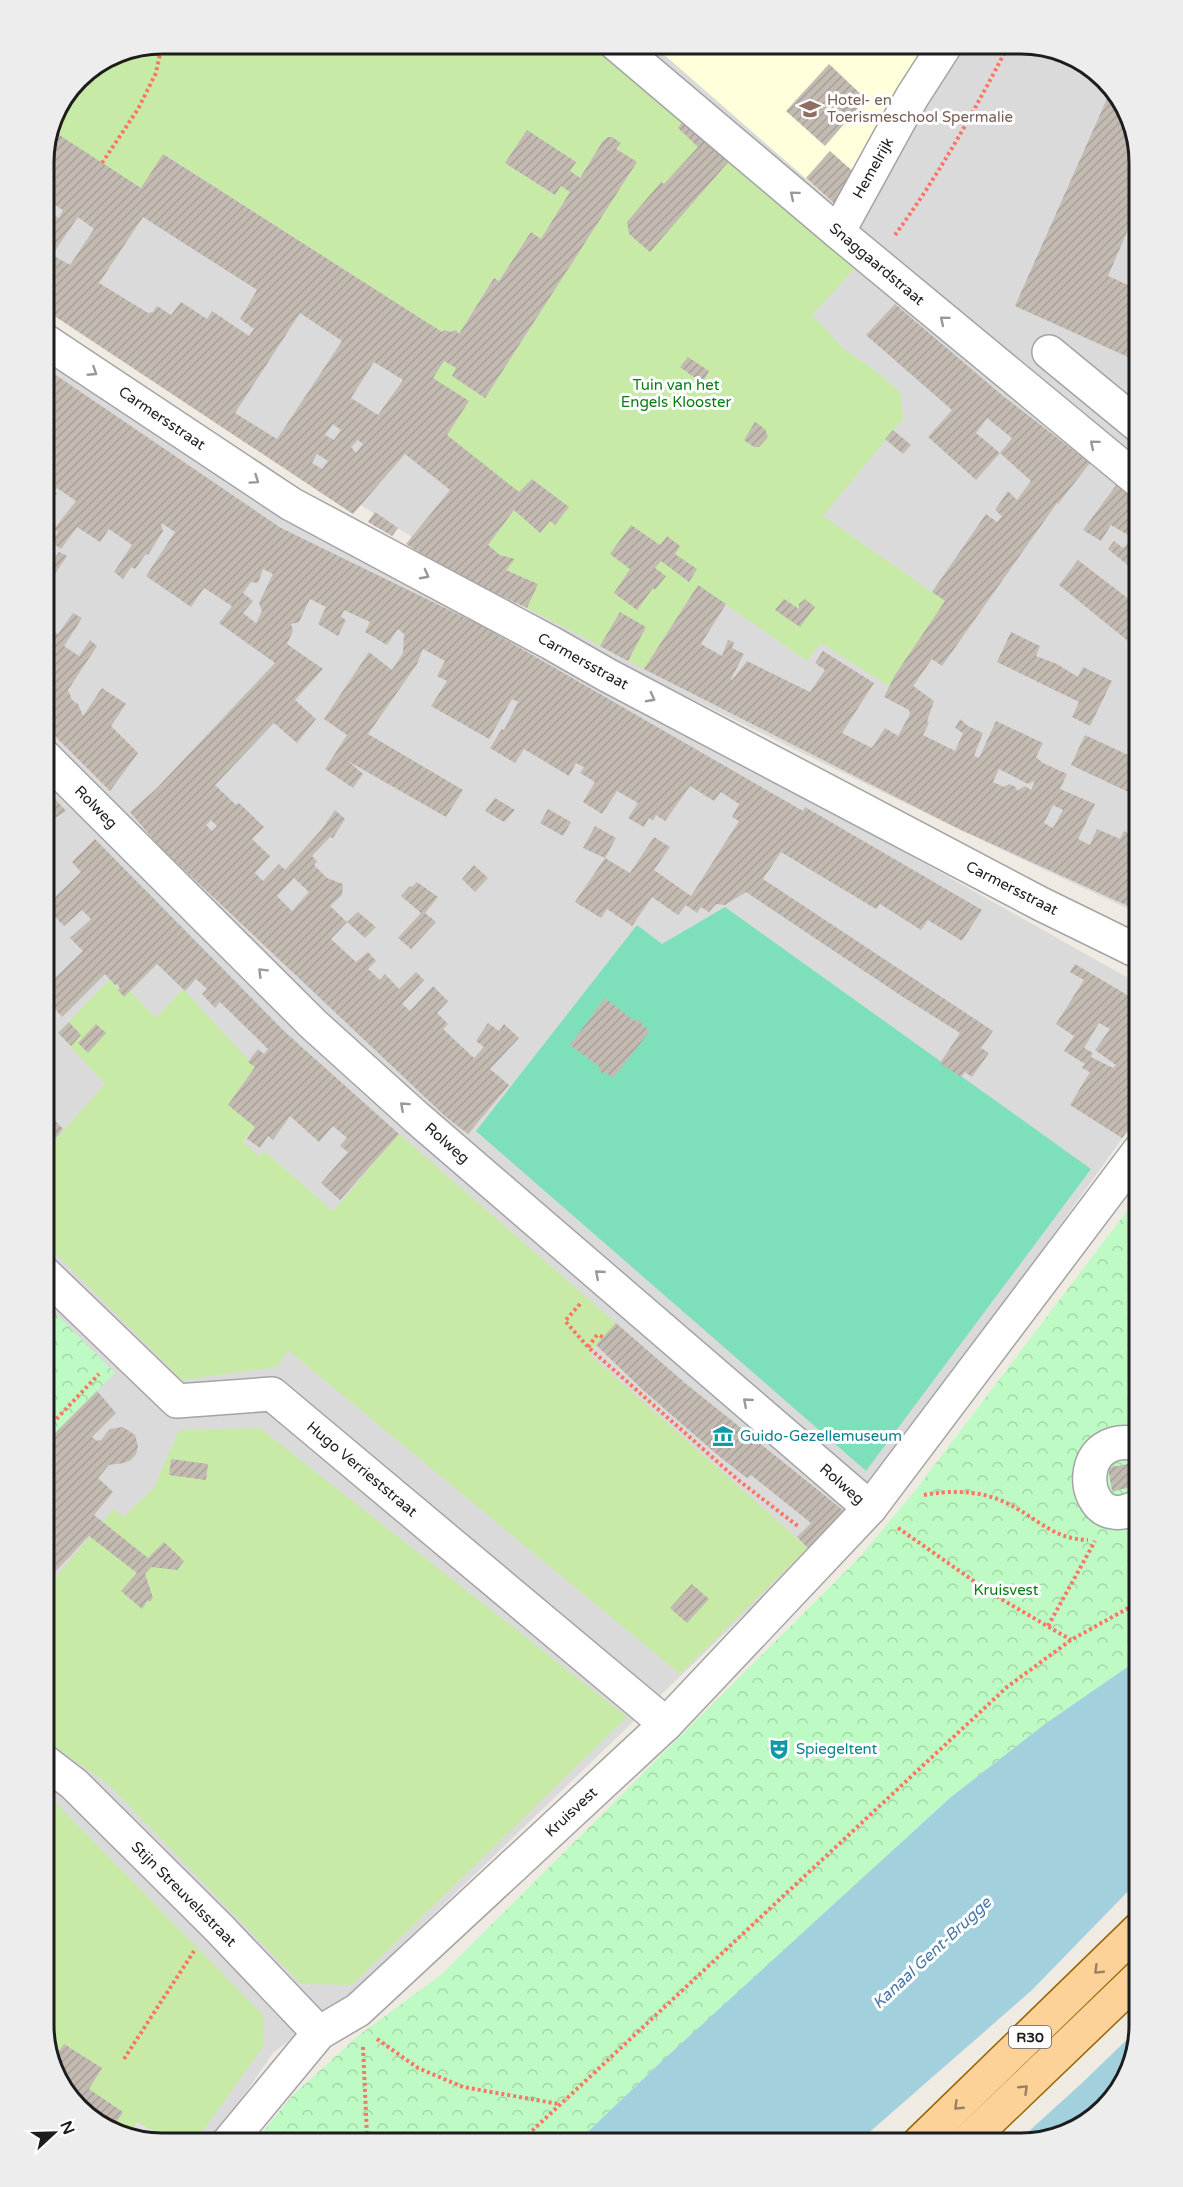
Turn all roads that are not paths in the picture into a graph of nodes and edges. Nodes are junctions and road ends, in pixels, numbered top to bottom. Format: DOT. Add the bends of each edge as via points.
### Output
graph roads {
  1 [pos="628,54"];
  2 [pos="940,54"];
  3 [pos="838,232"];
  4 [pos="54,347"];
  5 [pos="1049,352"];
  6 [pos="1129,417"];
  7 [pos="1129,472"];
  8 [pos="54,766"];
  9 [pos="1129,947"];
  10 [pos="1129,1166"];
  11 [pos="54,1283"];
  12 [pos="1129,1442"];
  13 [pos="870,1508"];
  14 [pos="1129,1510"];
  15 [pos="666,1724"];
  16 [pos="54,1769"];
  17 [pos="1129,1940"];
  18 [pos="1129,1988"];
  19 [pos="319,2033"];
  20 [pos="236,2133"];
  21 [pos="930,2133"];
  22 [pos="977,2133"];
  3 -- 1 [label="street, Snaggaardstraat, one-way"];
  2 -- 3 [label="street, Hemelrijk"];
  7 -- 3 [label="street, Snaggaardstraat, one-way"];
  4 -- 9 [label="street, Carmersstraat, one-way" via="291,504 606,675"];
  5 -- 6 [label="street"];
  13 -- 8 [label="street, Rolweg, one-way" via="313,1024"];
  10 -- 13 [label="street, Kruisvest"];
  11 -- 15 [label="street, Hugo Verrieststraat" via="177,1401 272,1394"];
  12 -- 14 [label="street" via="1109,1444 1094,1456 1089,1476 1096,1502 1110,1512"];
  13 -- 15 [label="street, Kruisvest"];
  15 -- 19 [label="street, Kruisvest" via="360,2019"];
  16 -- 19 [label="street, Stijn Streuvelsstraat" via="219,1928"];
  17 -- 21 [label="main road, R30, one-way"];
  22 -- 18 [label="main road, R30, one-way"];
  19 -- 20 [label="street, Kruisvest"];
}
